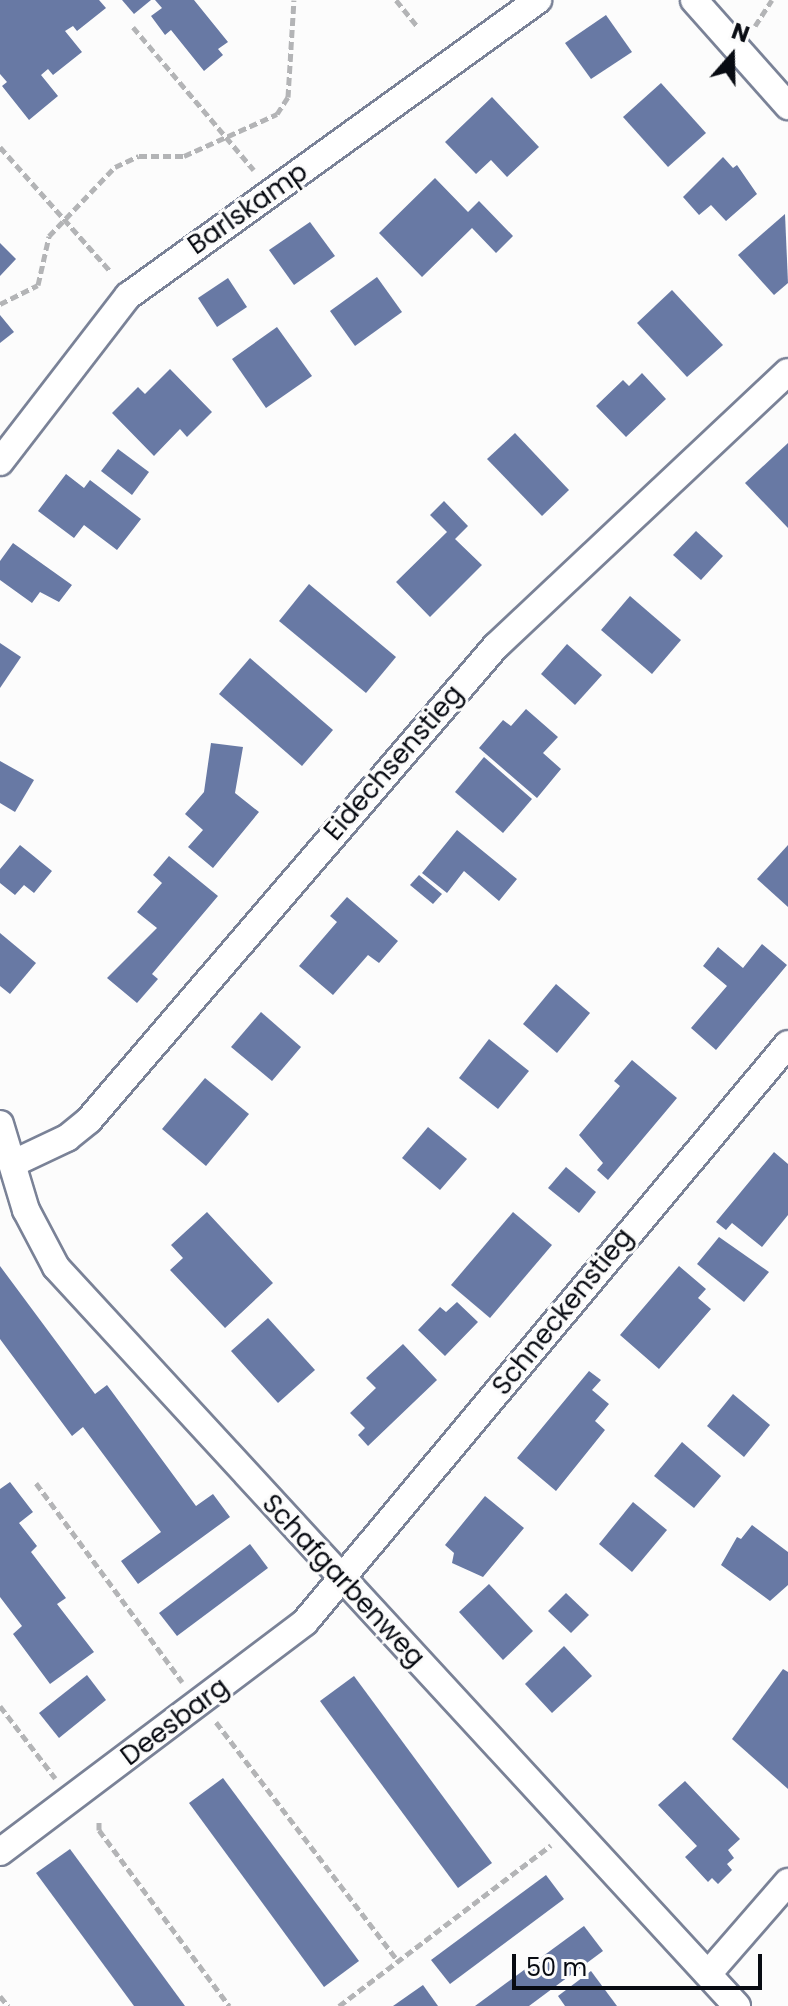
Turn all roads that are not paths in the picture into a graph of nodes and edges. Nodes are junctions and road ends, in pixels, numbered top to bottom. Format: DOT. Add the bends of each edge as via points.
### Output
graph roads {
  1 [pos="538,0"];
  2 [pos="694,0"];
  3 [pos="788,106"];
  4 [pos="788,372"];
  5 [pos="0,462"];
  6 [pos="788,1044"];
  7 [pos="0,1124"];
  8 [pos="14,1163"];
  9 [pos="340,1580"];
  10 [pos="0,1852"];
  11 [pos="788,1882"];
  12 [pos="708,1974"];
  13 [pos="737,2006"];
  1 -- 5 [label="street, Barlskamp" via="128,296"];
  2 -- 3 [label="street"];
  4 -- 8 [label="street, Eidechsenstieg" via="496,646 89,1120 67,1138"];
  6 -- 9 [label="street, Schneckenstieg"];
  7 -- 8 [label="street, Schafgarbenweg"];
  8 -- 9 [label="street, Schafgarbenweg" via="26,1210 56,1267"];
  9 -- 10 [label="street, Deesbarg" via="292,1634"];
  9 -- 12 [label="street, Schafgarbenweg"];
  11 -- 12 [label="street"];
  12 -- 13 [label="street, Schafgarbenweg"];
}
